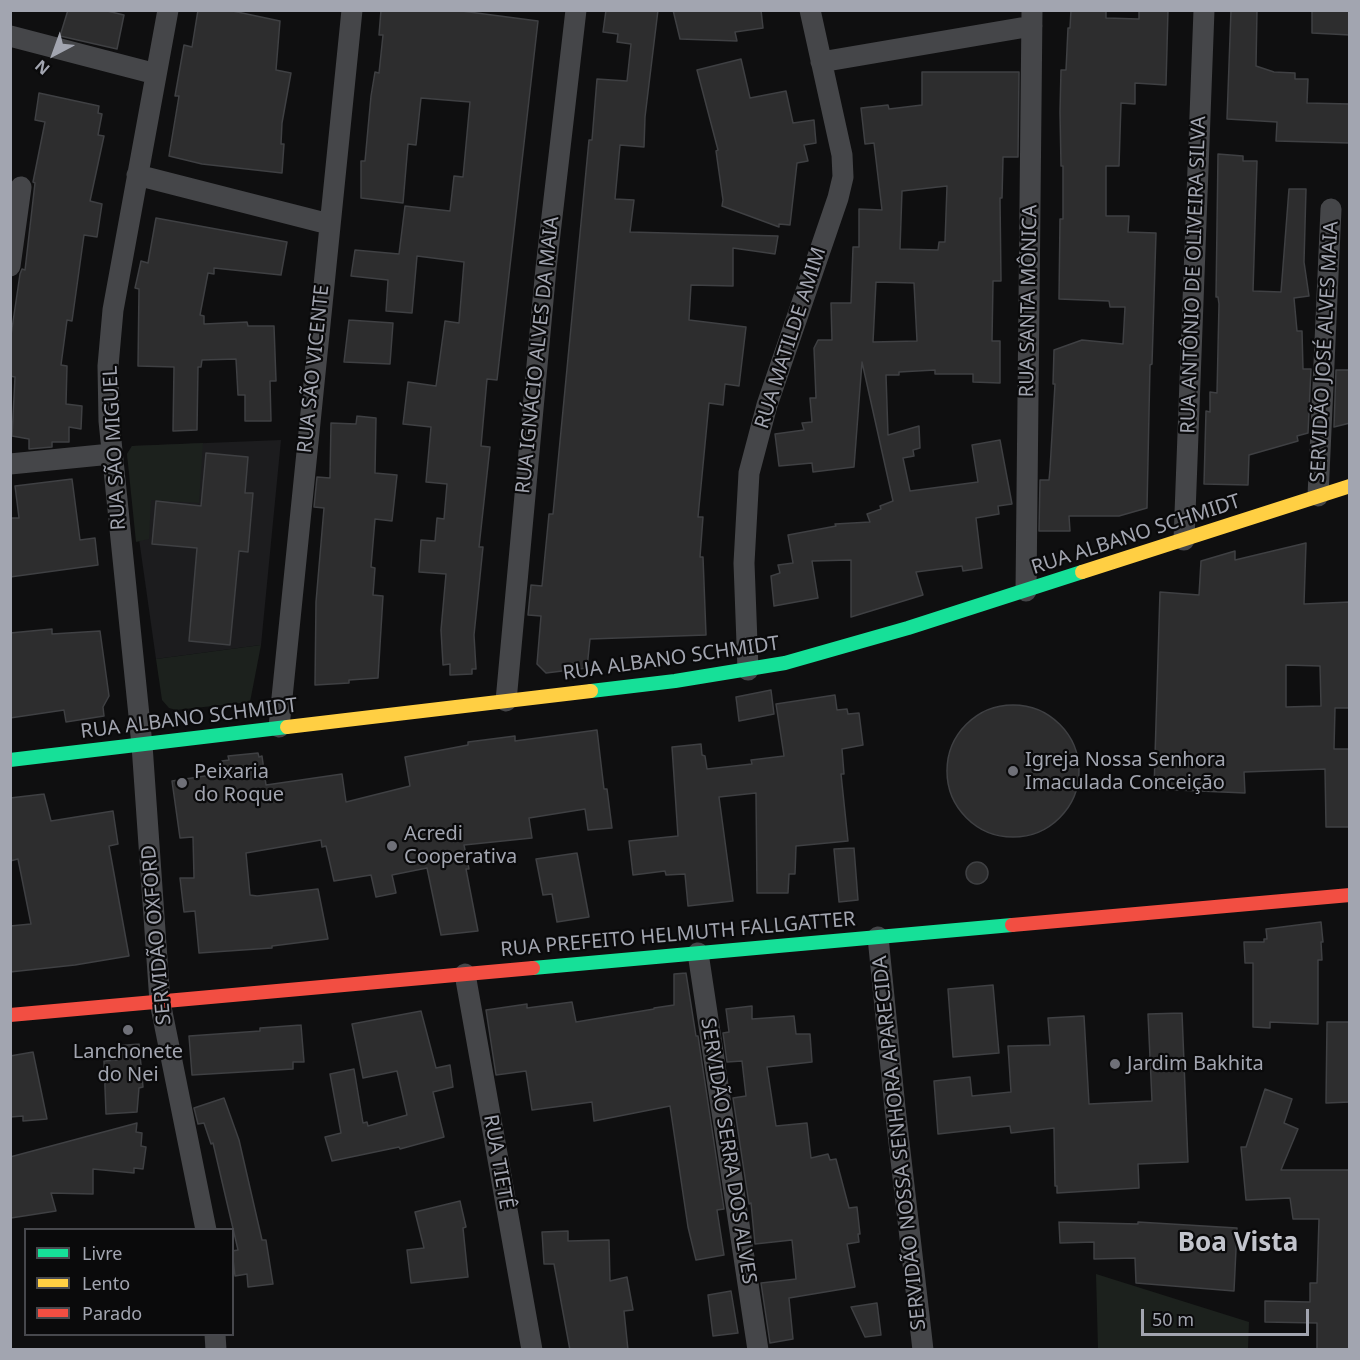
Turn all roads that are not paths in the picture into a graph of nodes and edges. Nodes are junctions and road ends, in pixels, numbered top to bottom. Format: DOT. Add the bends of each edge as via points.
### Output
graph roads {
  1 [pos="168,10"];
  2 [pos="352,10"];
  3 [pos="576,10"];
  4 [pos="810,10"];
  5 [pos="1204,10"];
  6 [pos="1032,18"];
  7 [pos="10,36"];
  8 [pos="821,62"];
  9 [pos="156,74"];
  10 [pos="137,175"];
  11 [pos="21,186"];
  12 [pos="1331,209"];
  13 [pos="329,225"];
  14 [pos="10,266"];
  15 [pos="111,454"];
  16 [pos="10,464"];
  17 [pos="1350,486"];
  18 [pos="1318,496"];
  19 [pos="1184,540"];
  20 [pos="1026,591"];
  21 [pos="748,670"];
  22 [pos="506,700"];
  23 [pos="279,727"];
  24 [pos="142,745"];
  25 [pos="10,760"];
  26 [pos="1350,895"];
  27 [pos="878,937"];
  28 [pos="698,953"];
  29 [pos="465,974"];
  30 [pos="160,1002"];
  31 [pos="10,1015"];
  32 [pos="206,1228"];
  33 [pos="532,1350"];
  34 [pos="758,1350"];
  35 [pos="923,1350"];
  1 -- 9 [label="street, RUA SÃO MIGUEL"];
  2 -- 13 [label="street, RUA SÃO VICENTE"];
  3 -- 22 [label="street, RUA IGNÁCIO ALVES DA MAIA" via="544,290"];
  4 -- 8 [label="street, RUA MATILDE AMIM"];
  5 -- 19 [label="street, RUA ANTÔNIO DE OLIVEIRA SILVA"];
  6 -- 8 [label="street"];
  6 -- 20 [label="street, RUA SANTA MÔNICA"];
  7 -- 9 [label="street"];
  8 -- 21 [label="street, RUA MATILDE AMIM" via="842,155 843,177 767,405 749,473 744,563"];
  9 -- 10 [label="street, RUA SÃO MIGUEL"];
  10 -- 13 [label="street"];
  10 -- 15 [label="street, RUA SÃO MIGUEL" via="113,310 108,375"];
  11 -- 14 [label="street"];
  12 -- 18 [label="street, SERVIDÃO JOSÉ ALVES MAIA"];
  13 -- 23 [label="street, RUA SÃO VICENTE"];
  15 -- 16 [label="street"];
  15 -- 24 [label="street, RUA SÃO MIGUEL"];
  17 -- 18 [label="main road, RUA ALBANO SCHMIDT"];
  18 -- 19 [label="main road, RUA ALBANO SCHMIDT"];
  19 -- 20 [label="main road, RUA ALBANO SCHMIDT"];
  20 -- 21 [label="main road, RUA ALBANO SCHMIDT" via="785,663"];
  21 -- 22 [label="main road, RUA ALBANO SCHMIDT"];
  22 -- 23 [label="main road, RUA ALBANO SCHMIDT"];
  23 -- 24 [label="main road, RUA ALBANO SCHMIDT"];
  24 -- 25 [label="main road, RUA ALBANO SCHMIDT"];
  24 -- 30 [label="street, SERVIDÃO OXFORD"];
  26 -- 27 [label="main road, RUA PREFEITO HELMUTH FALLGATTER"];
  27 -- 28 [label="main road, RUA PREFEITO HELMUTH FALLGATTER"];
  27 -- 35 [label="street, SERVIDÃO NOSSA SENHORA APARECIDA"];
  28 -- 29 [label="main road, RUA PREFEITO HELMUTH FALLGATTER"];
  28 -- 34 [label="street, SERVIDÃO SERRA DOS ALVES"];
  29 -- 30 [label="main road, RUA PREFEITO HELMUTH FALLGATTER"];
  29 -- 33 [label="street, RUA TIETÊ"];
  30 -- 31 [label="main road, RUA PREFEITO HELMUTH FALLGATTER"];
  30 -- 32 [label="street, SERVIDÃO OXFORD"];
}
